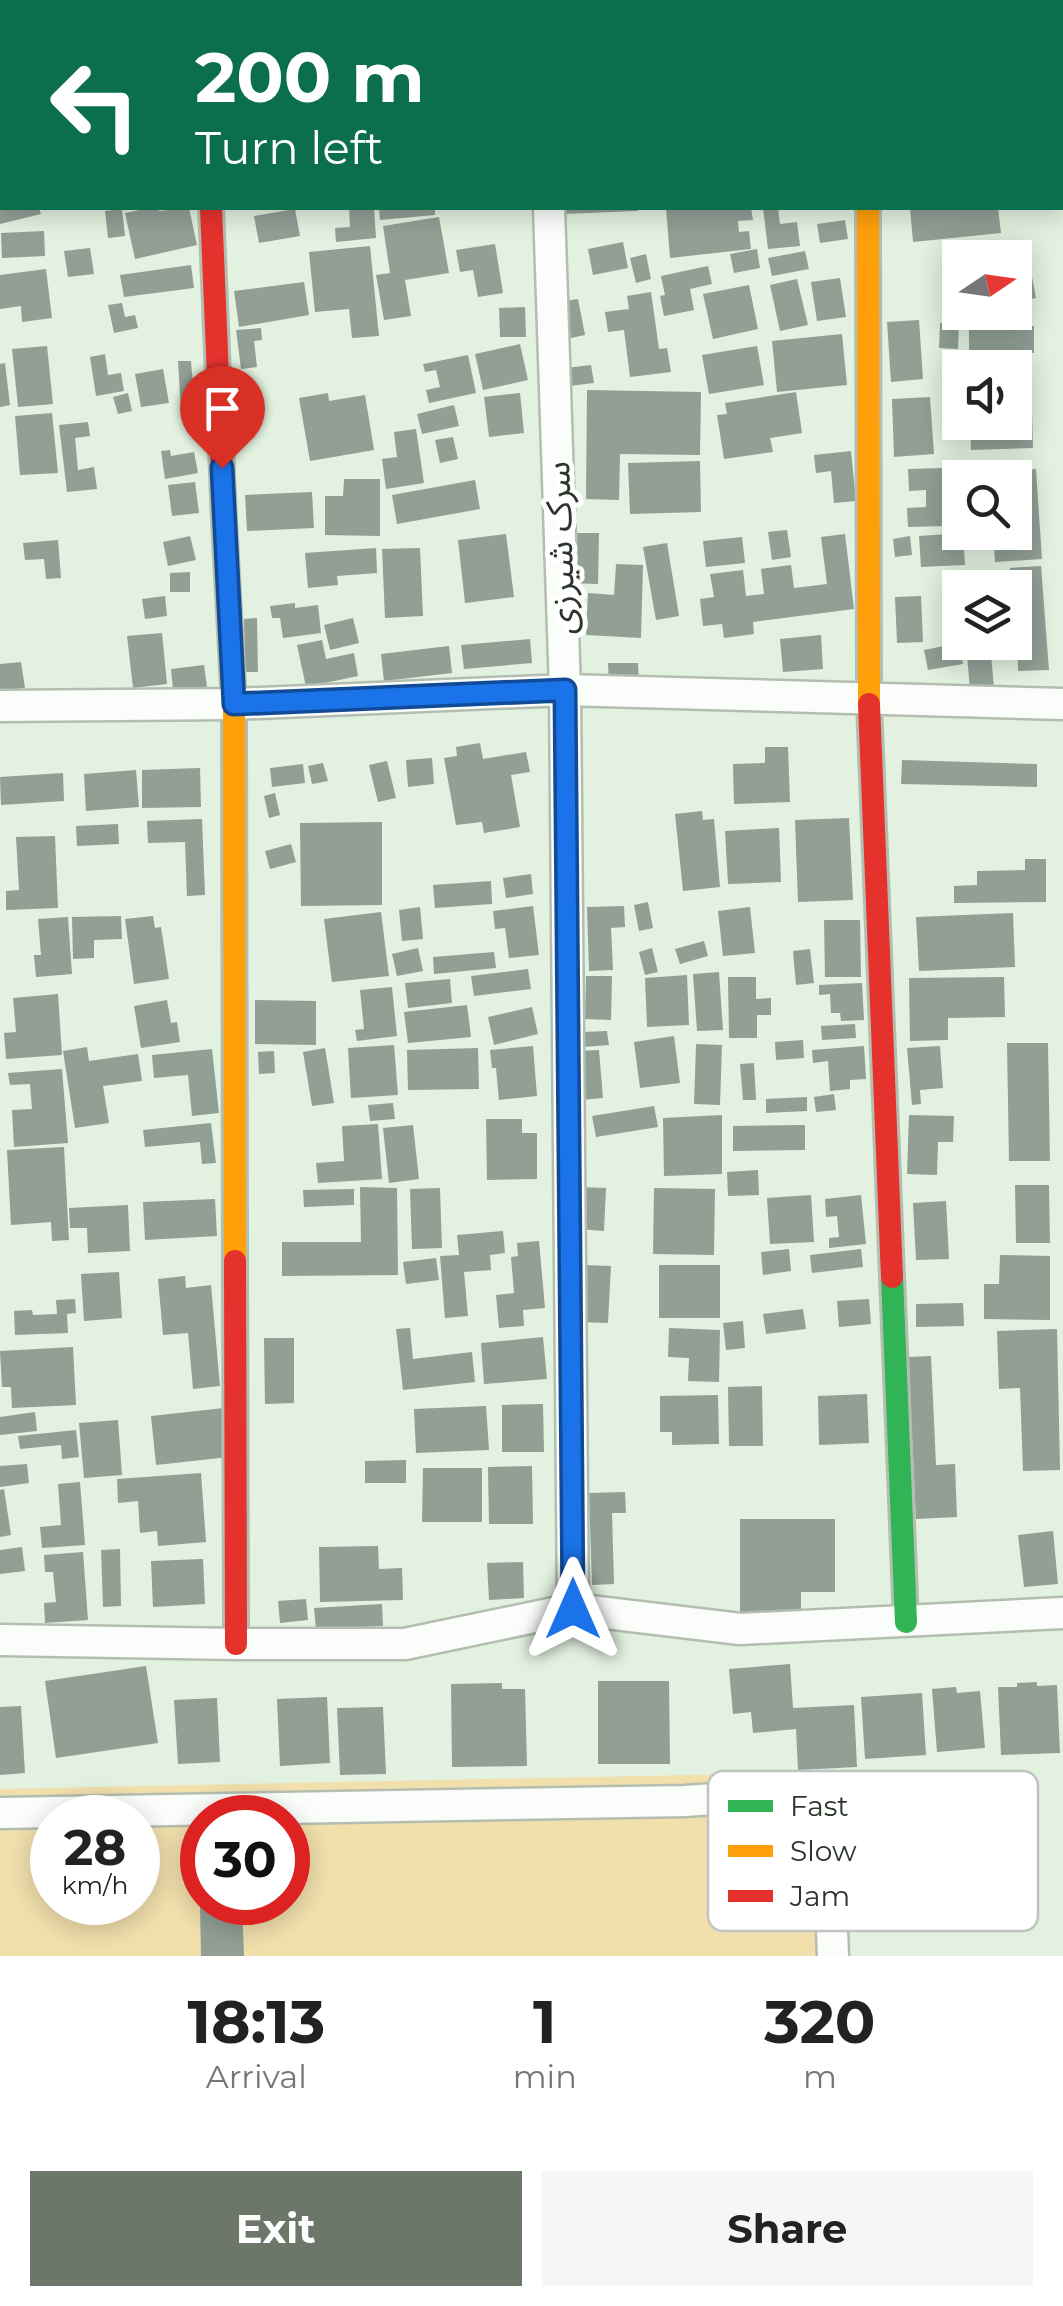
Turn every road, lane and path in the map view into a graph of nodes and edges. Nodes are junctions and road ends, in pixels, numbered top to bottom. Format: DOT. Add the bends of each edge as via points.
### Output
graph roads {
  1 [pos="210,210"];
  2 [pos="549,210"];
  3 [pos="868,210"];
  4 [pos="565,690"];
  5 [pos="869,700"];
  6 [pos="234,704"];
  7 [pos="1063,704"];
  8 [pos="0,706"];
  9 [pos="573,1609"];
  10 [pos="1063,1614"];
  11 [pos="906,1622"];
  12 [pos="0,1640"];
  13 [pos="236,1644"];
  14 [pos="708,1800"];
  15 [pos="0,1814"];
  16 [pos="832,1931"];
  17 [pos="833,1956"];
  1 -- 6 [label="street"];
  2 -- 4 [label="street, سرک شیرزی"];
  3 -- 5 [label="street"];
  4 -- 5 [label="street"];
  4 -- 6 [label="street"];
  4 -- 9 [label="street, سرک شیرزی"];
  5 -- 7 [label="street"];
  5 -- 11 [label="street"];
  6 -- 8 [label="street"];
  6 -- 13 [label="street"];
  9 -- 11 [label="street" via="740,1629"];
  9 -- 13 [label="street" via="405,1644"];
  10 -- 11 [label="street"];
  12 -- 13 [label="street"];
  14 -- 15 [label="street"];
  16 -- 17 [label="street"];
}
